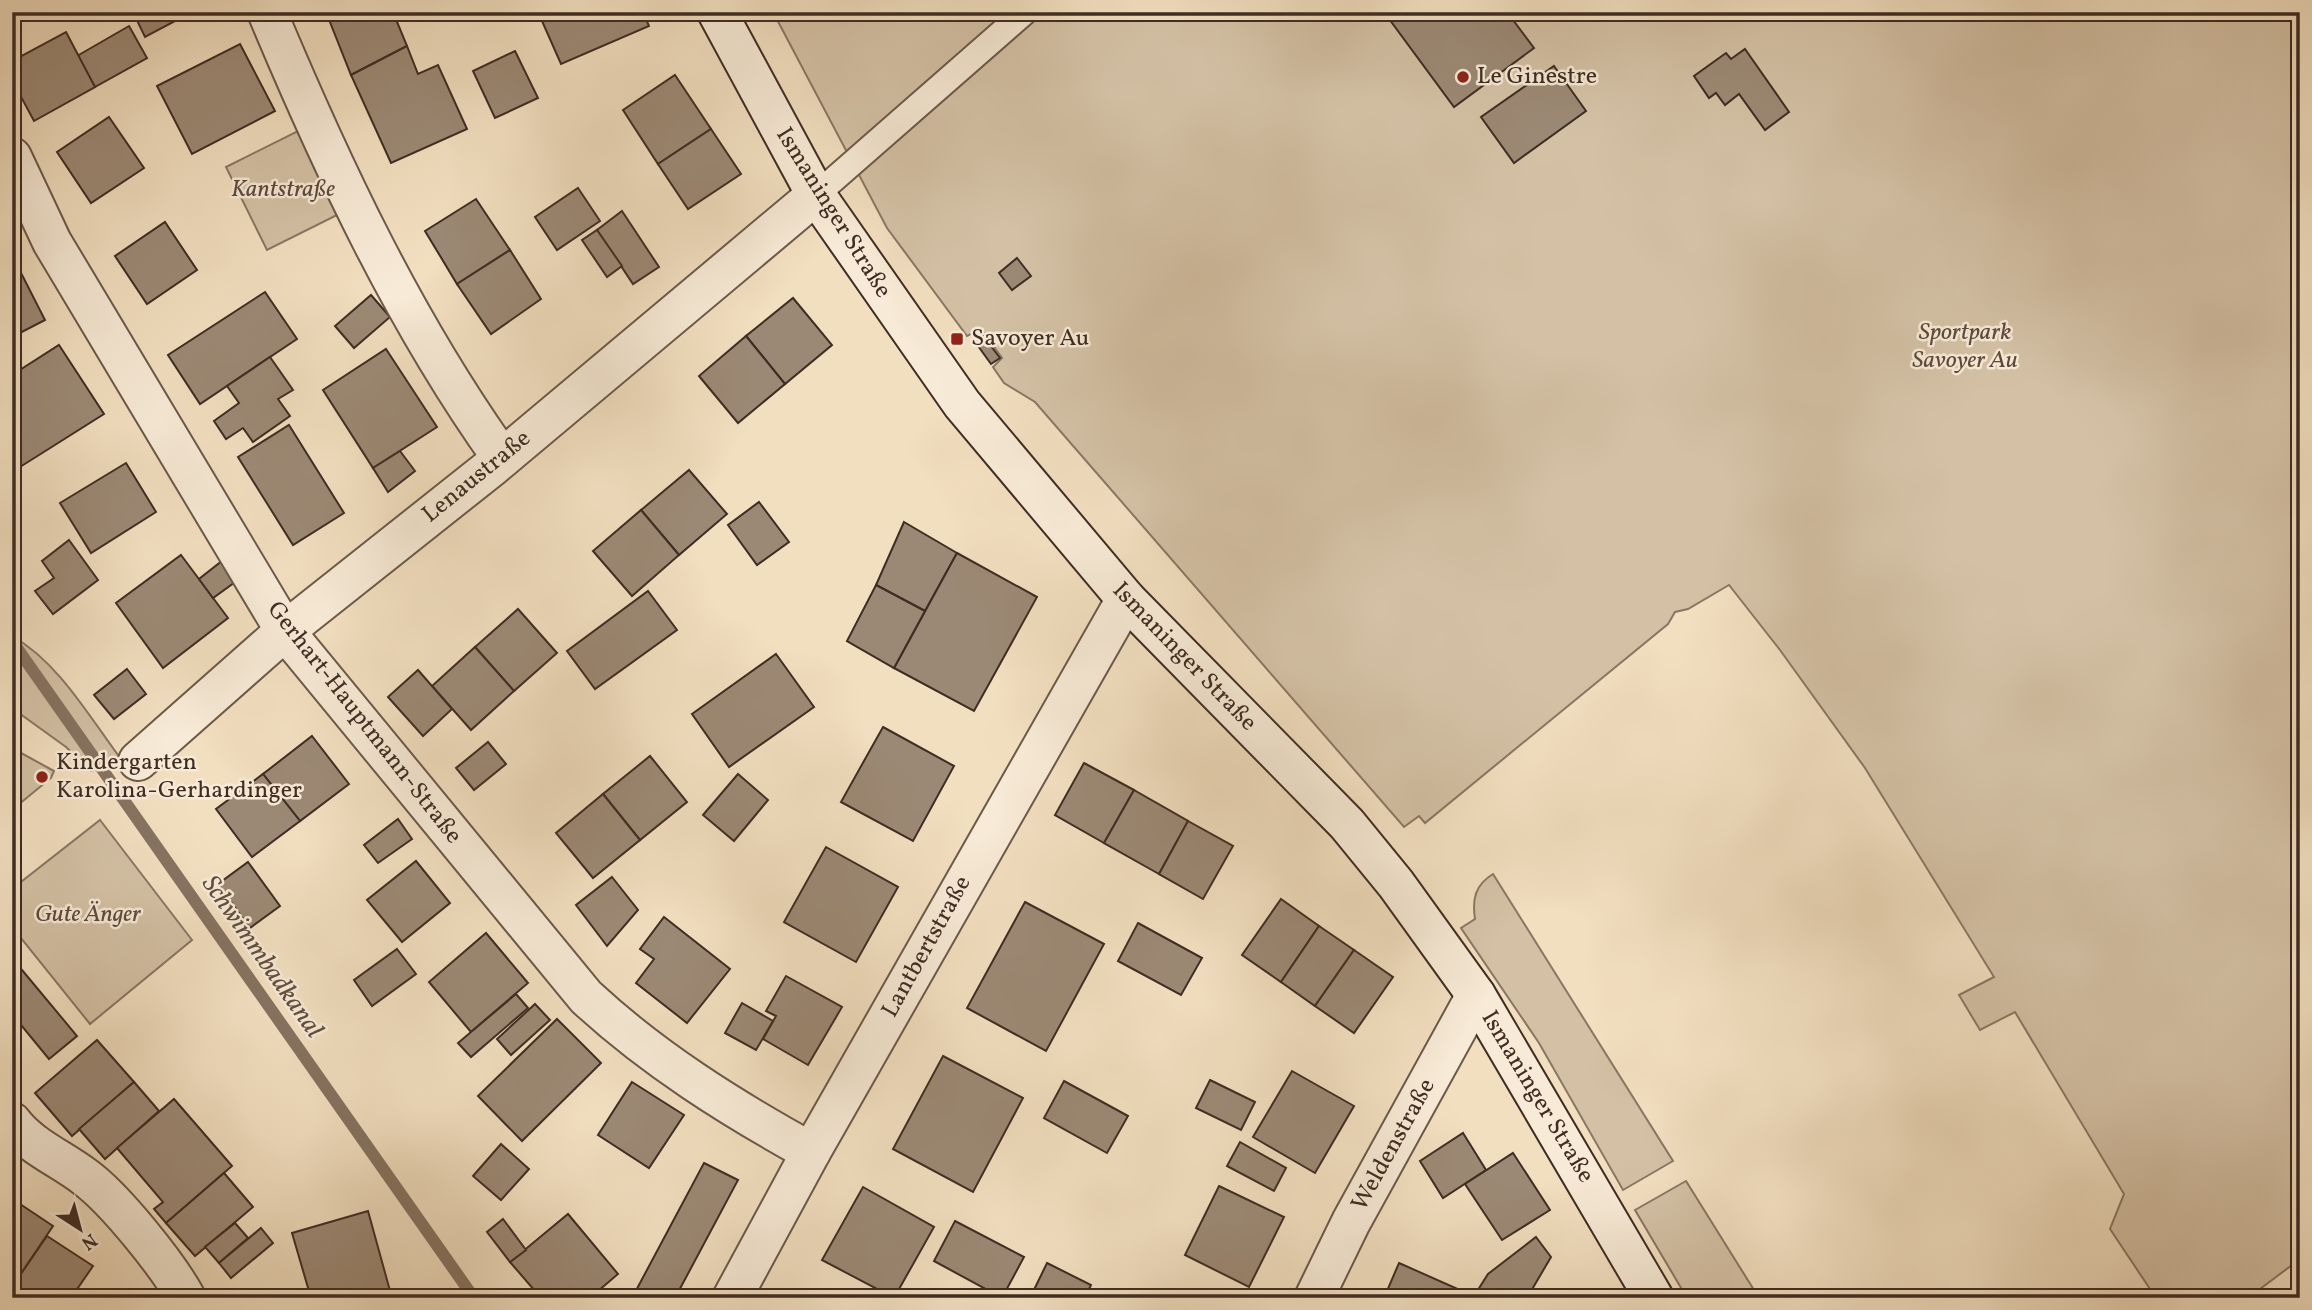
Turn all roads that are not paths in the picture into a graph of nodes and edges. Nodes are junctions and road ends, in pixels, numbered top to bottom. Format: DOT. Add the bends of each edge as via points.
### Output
graph roads {
  1 [pos="267,12"];
  2 [pos="717,12"];
  3 [pos="1025,12"];
  4 [pos="12,157"];
  5 [pos="816,195"];
  6 [pos="502,458"];
  7 [pos="1126,599"];
  8 [pos="285,631"];
  9 [pos="138,761"];
  10 [pos="1476,995"];
  11 [pos="16,1130"];
  12 [pos="811,1152"];
  13 [pos="186,1298"];
  14 [pos="732,1298"];
  15 [pos="1314,1298"];
  16 [pos="1654,1298"];
  1 -- 6 [label="street" via="406,310"];
  2 -- 5 [label="street, Ismaninger Straße"];
  3 -- 5 [label="lane"];
  4 -- 8 [label="street, Gerhart-Hauptmann-Straße" via="52,242"];
  5 -- 6 [label="street, Lenaustraße"];
  5 -- 7 [label="street, Ismaninger Straße" via="962,404"];
  6 -- 8 [label="street, Lenaustraße"];
  7 -- 10 [label="street, Ismaninger Straße" via="1347,824"];
  7 -- 12 [label="street, Lantbertstraße"];
  8 -- 9 [label="street, Lenaustraße"];
  8 -- 12 [label="street, Gerhart-Hauptmann-Straße" via="586,997 665,1063"];
  10 -- 15 [label="street, Weldenstraße"];
  10 -- 16 [label="street, Ismaninger Straße"];
  11 -- 13 [label="street" via="87,1178 149,1245"];
  12 -- 14 [label="street, Lantbertstraße"];
}
